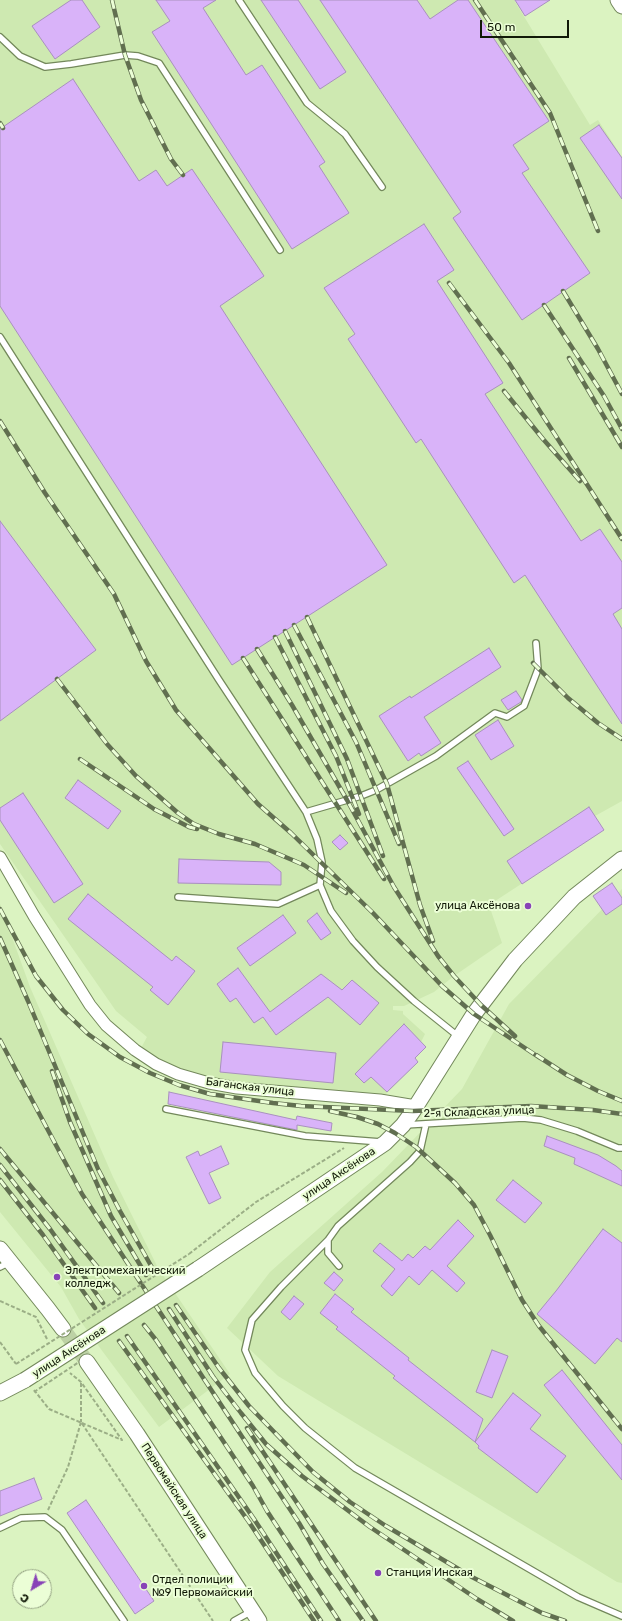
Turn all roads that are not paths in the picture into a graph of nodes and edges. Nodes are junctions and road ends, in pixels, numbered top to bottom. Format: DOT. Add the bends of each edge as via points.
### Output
graph roads {
  1 [pos="239,0"];
  2 [pos="618,0"];
  3 [pos="622,6"];
  4 [pos="0,37"];
  5 [pos="382,187"];
  6 [pos="280,250"];
  7 [pos="0,337"];
  8 [pos="536,643"];
  9 [pos="306,812"];
  10 [pos="0,857"];
  11 [pos="622,859"];
  12 [pos="320,885"];
  13 [pos="178,897"];
  14 [pos="459,1038"];
  15 [pos="416,1106"];
  16 [pos="166,1110"];
  17 [pos="426,1124"];
  18 [pos="403,1125"];
  19 [pos="385,1143"];
  20 [pos="622,1148"];
  21 [pos="328,1240"];
  22 [pos="0,1249"];
  23 [pos="5,1264"];
  24 [pos="339,1266"];
  25 [pos="63,1329"];
  26 [pos="87,1362"];
  27 [pos="0,1393"];
  28 [pos="0,1528"];
  29 [pos="255,1616"];
  30 [pos="622,1616"];
  31 [pos="124,1621"];
  32 [pos="234,1621"];
  1 -- 5 [label="lane" via="307,103 345,134"];
  2 -- 3 [label="street"];
  4 -- 6 [label="lane" via="20,56 45,67 125,55 138,56 159,63"];
  7 -- 9 [label="lane"];
  8 -- 9 [label="lane" via="538,669 524,706 507,717 495,713 436,756 376,790"];
  9 -- 12 [label="lane" via="317,839 322,862"];
  10 -- 15 [label="street, Баганская улица" via="90,1005 106,1024 135,1050 156,1064 184,1076 237,1088 380,1100"];
  11 -- 14 [label="street, улица Аксёнова" via="574,897 515,960"];
  12 -- 13 [label="lane" via="278,904"];
  12 -- 14 [label="lane" via="331,911 353,941 414,1001"];
  14 -- 15 [label="street, улица Аксёнова"];
  15 -- 18 [label="street, улица Аксёнова"];
  16 -- 19 [label="lane" via="305,1136"];
  17 -- 18 [label="lane, 2-я Складская улица"];
  17 -- 20 [label="lane, 2-я Складская улица" via="523,1118 541,1120"];
  17 -- 21 [label="lane" via="420,1151 338,1226"];
  18 -- 19 [label="street, улица Аксёнова"];
  19 -- 27 [label="street, улица Аксёнова, bridge" via="28,1383"];
  21 -- 24 [label="lane" via="328,1253"];
  21 -- 30 [label="lane" via="252,1320 245,1350 255,1373 306,1428 355,1468 578,1597"];
  22 -- 23 [label="street"];
  23 -- 25 [label="street" via="48,1309"];
  26 -- 29 [label="street, Первомайская улица"];
  28 -- 31 [label="lane" via="21,1518 46,1517 62,1530"];
  29 -- 32 [label="lane"];
}
